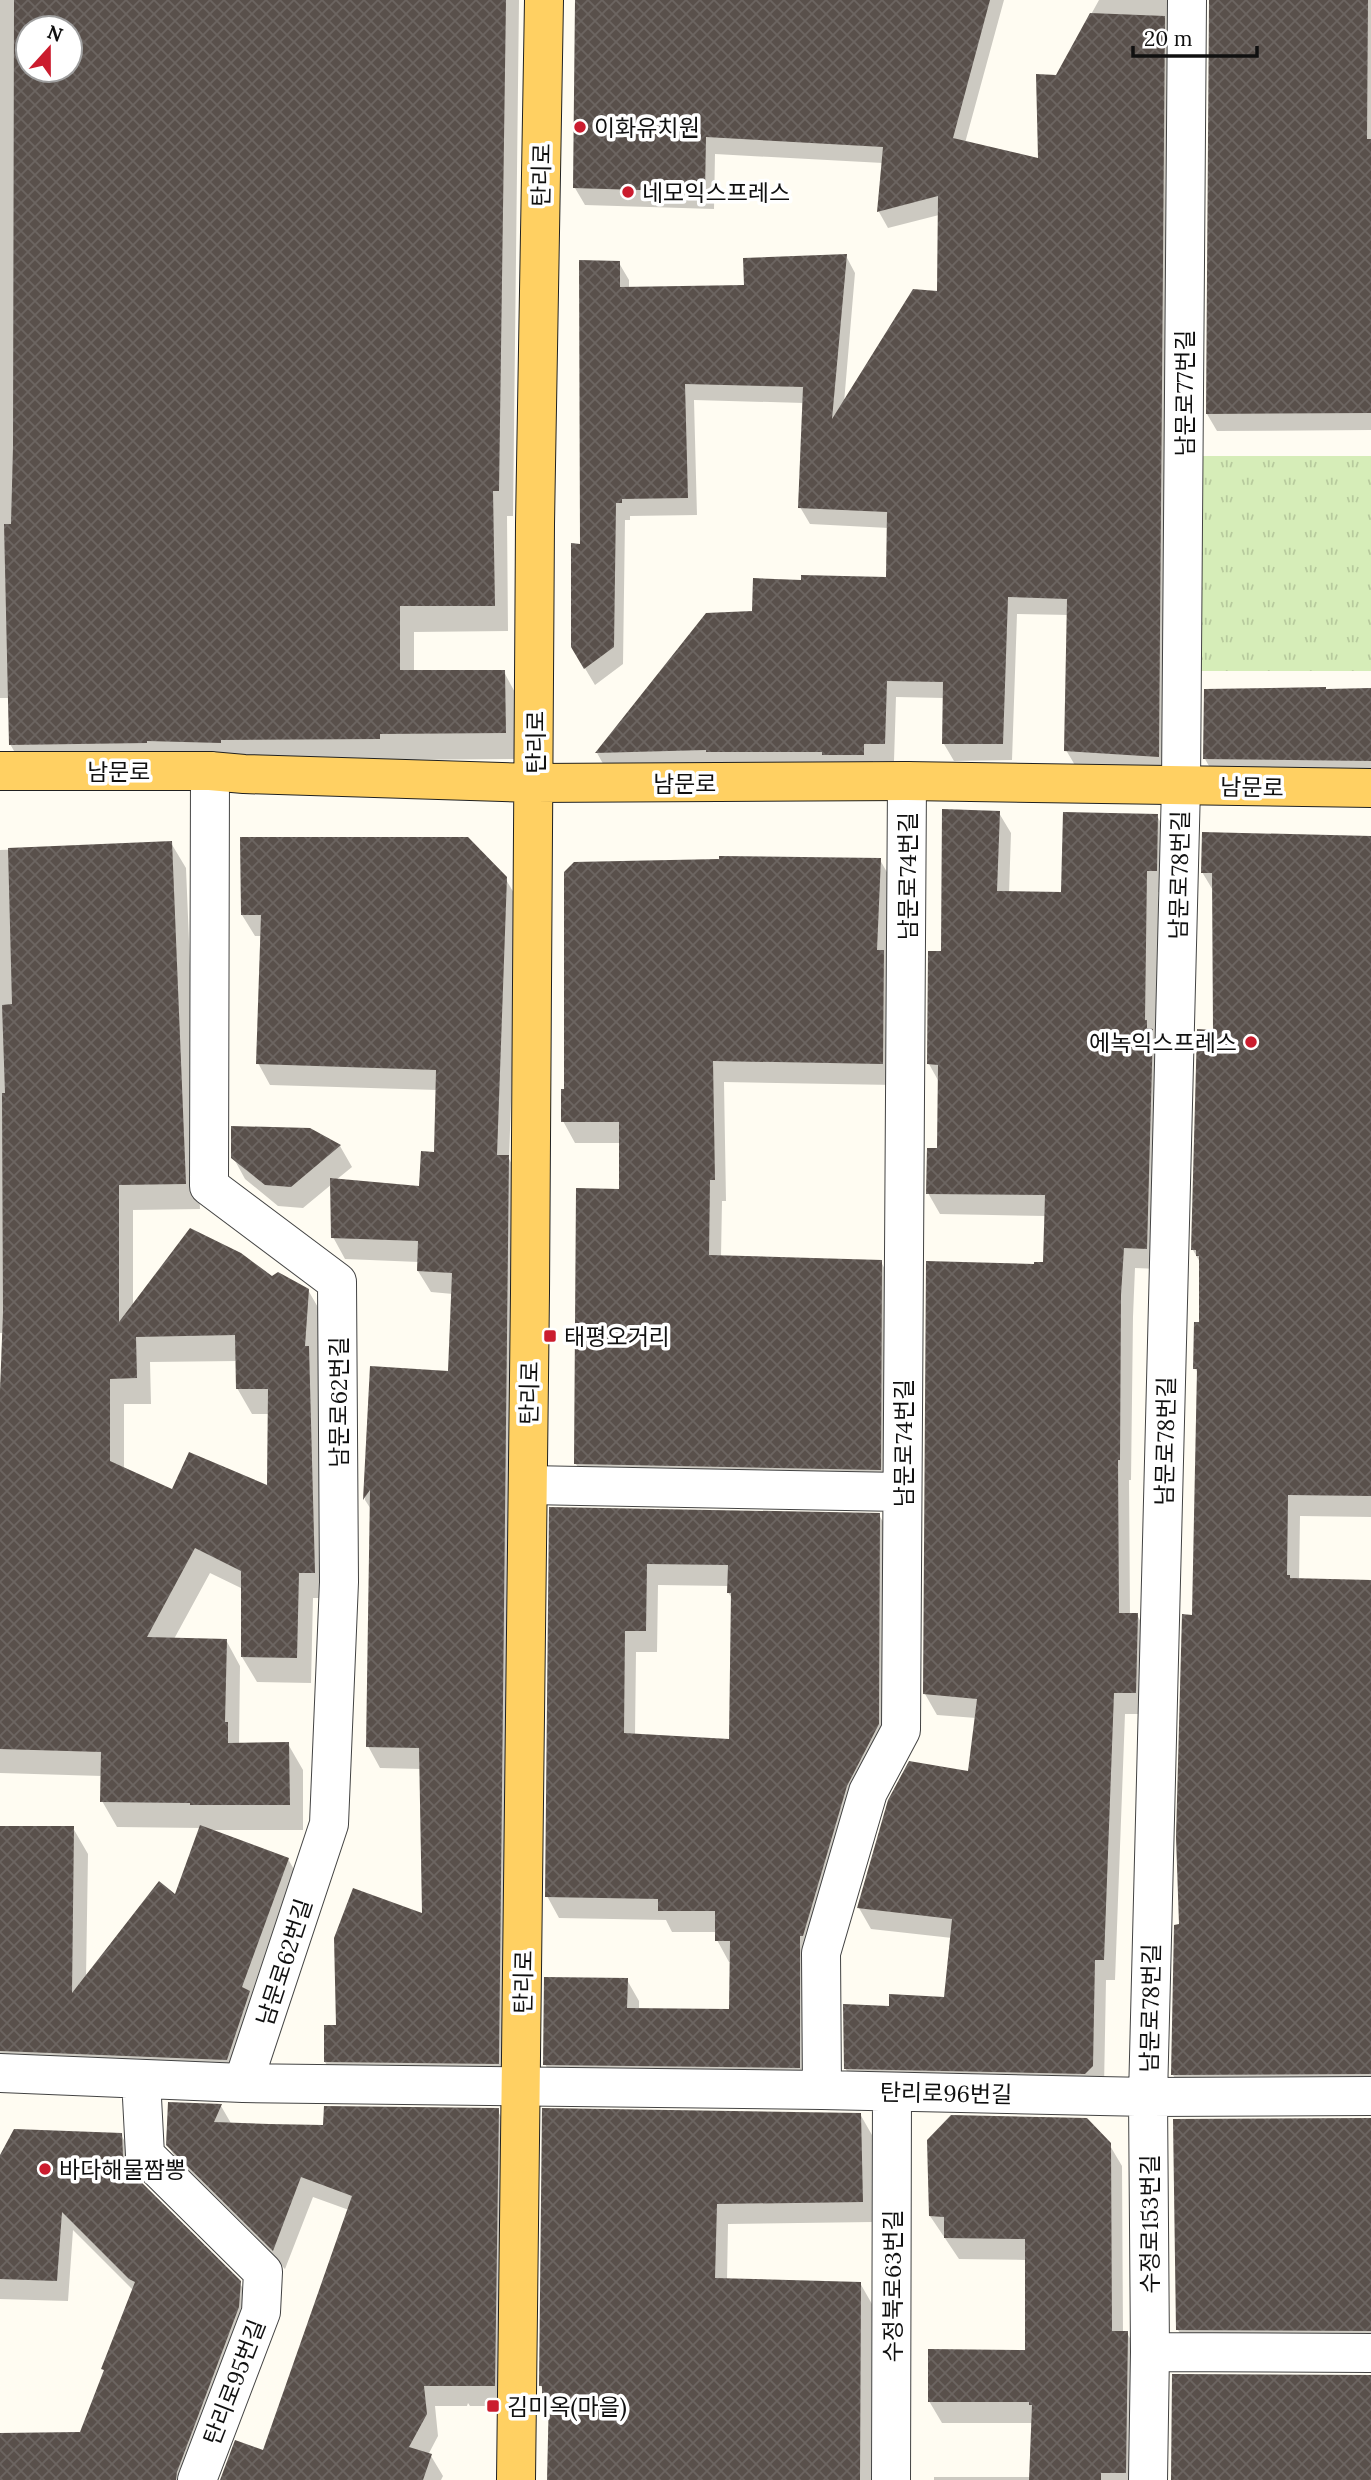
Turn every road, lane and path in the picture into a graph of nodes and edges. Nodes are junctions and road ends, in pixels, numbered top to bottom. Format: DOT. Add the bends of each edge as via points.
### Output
graph roads {
  1 [pos="544,0"];
  2 [pos="1188,0"];
  3 [pos="0,771"];
  4 [pos="210,771"];
  5 [pos="907,781"];
  6 [pos="534,783"];
  7 [pos="1181,786"];
  8 [pos="1371,788"];
  9 [pos="528,1485"];
  10 [pos="902,1492"];
  11 [pos="0,2073"];
  12 [pos="141,2079"];
  13 [pos="243,2083"];
  14 [pos="522,2086"];
  15 [pos="822,2090"];
  16 [pos="892,2093"];
  17 [pos="1148,2096"];
  18 [pos="1371,2096"];
  19 [pos="1150,2352"];
  20 [pos="1371,2353"];
  21 [pos="197,2480"];
  22 [pos="516,2480"];
  23 [pos="891,2480"];
  24 [pos="1147,2480"];
  1 -- 6 [label="main road, 탄리로"];
  2 -- 7 [label="street, 남문로77번길"];
  3 -- 4 [label="main road, 남문로"];
  4 -- 6 [label="main road, 남문로"];
  4 -- 13 [label="street, 남문로62번길" via="209,1186 337,1282 339,1583 329,1824"];
  5 -- 6 [label="main road, 남문로"];
  5 -- 7 [label="main road, 남문로"];
  5 -- 10 [label="street, 남문로74번길"];
  6 -- 9 [label="main road, 탄리로"];
  7 -- 8 [label="main road, 남문로"];
  7 -- 17 [label="street, 남문로78번길"];
  9 -- 10 [label="street"];
  9 -- 14 [label="main road, 탄리로"];
  10 -- 15 [label="street, 남문로74번길" via="901,1730 868,1792 821,1953"];
  11 -- 12 [label="street"];
  12 -- 13 [label="street"];
  12 -- 21 [label="street, 탄리로95번길" via="145,2155 263,2272 261,2312"];
  13 -- 14 [label="street"];
  14 -- 15 [label="street, 탄리로96번길"];
  14 -- 22 [label="main road, 탄리로"];
  15 -- 16 [label="street, 탄리로96번길"];
  16 -- 17 [label="street, 탄리로96번길"];
  16 -- 23 [label="street, 수정북로63번길"];
  17 -- 18 [label="street, 탄리로96번길"];
  17 -- 19 [label="street, 수정로153번길"];
  19 -- 20 [label="street"];
  19 -- 24 [label="street, 수정로153번길"];
}
